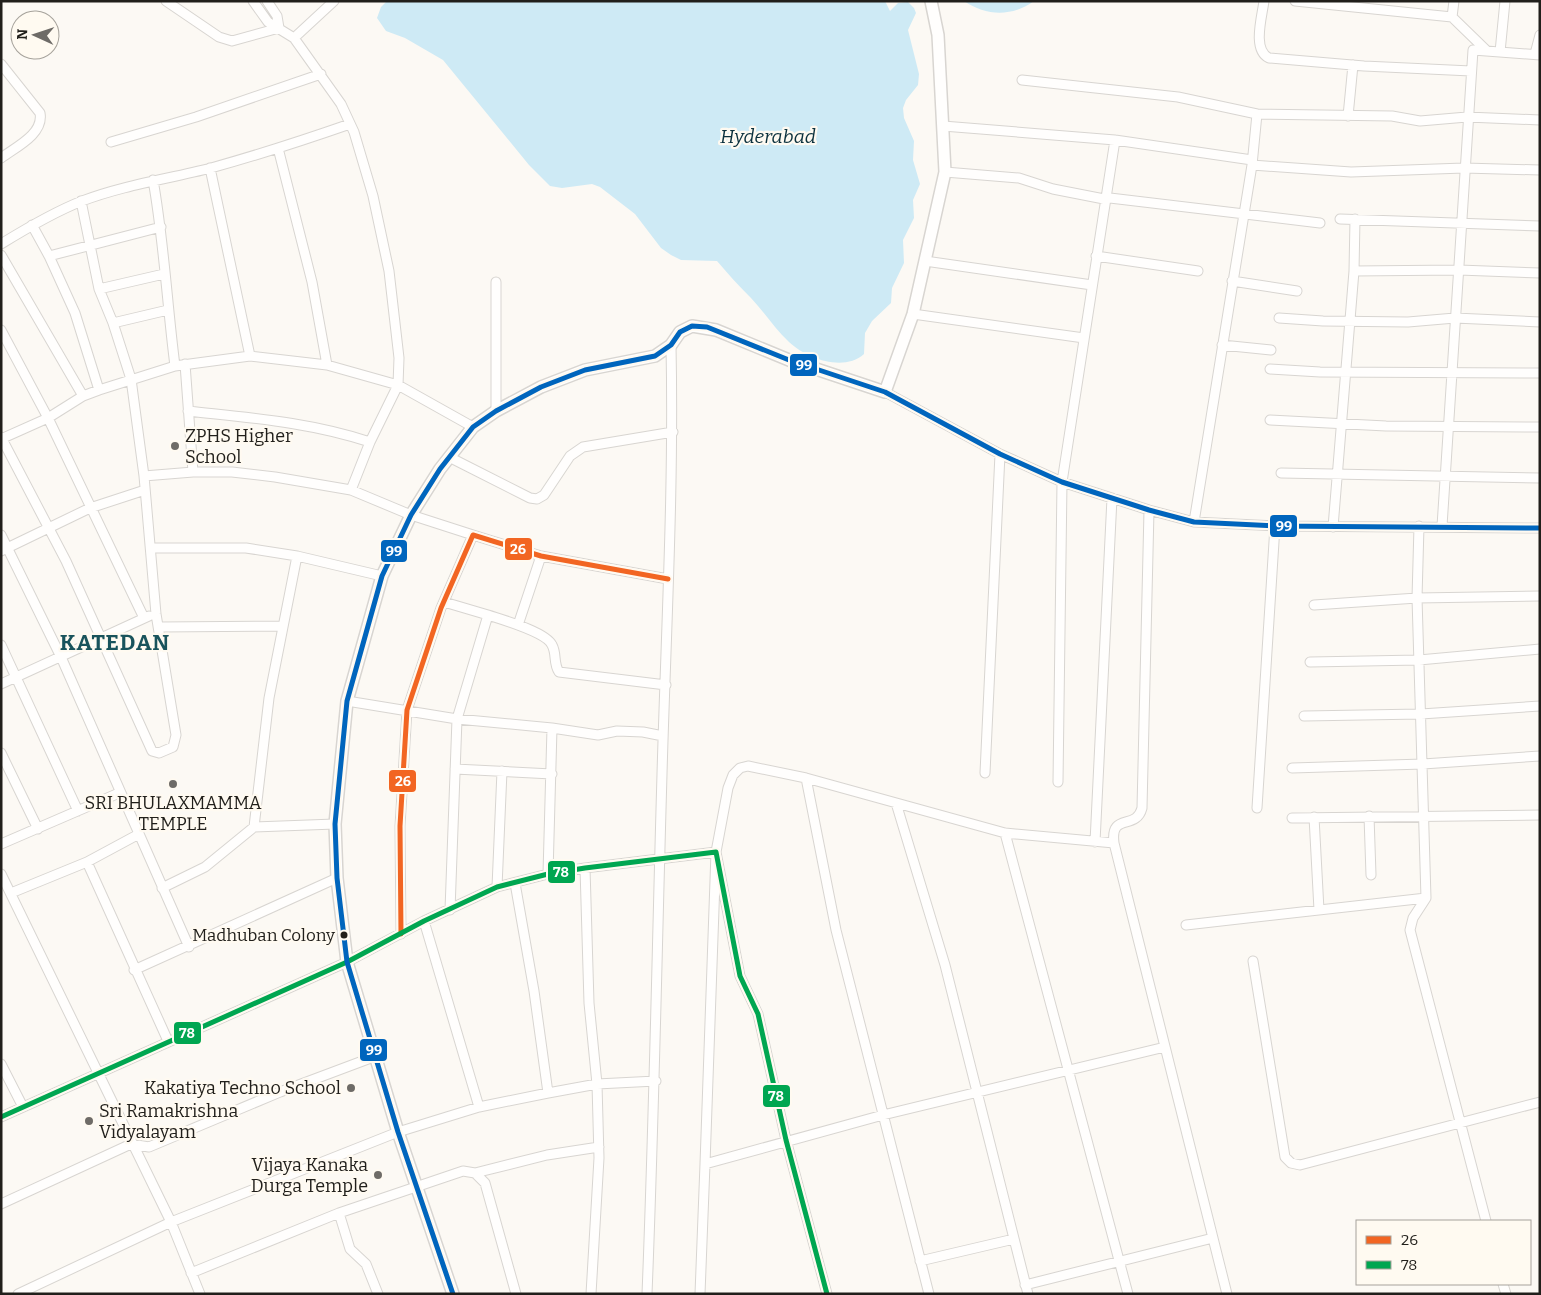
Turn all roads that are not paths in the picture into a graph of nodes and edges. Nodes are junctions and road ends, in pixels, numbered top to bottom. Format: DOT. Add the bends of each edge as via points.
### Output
graph roads {
  1 [pos="166,1"];
  2 [pos="253,1"];
  3 [pos="267,1"];
  4 [pos="334,1"];
  5 [pos="931,1"];
  6 [pos="1264,1"];
  7 [pos="1295,1"];
  8 [pos="1454,1"];
  9 [pos="1505,1"];
  10 [pos="1452,17"];
  11 [pos="279,28"];
  12 [pos="1540,35"];
  13 [pos="294,38"];
  14 [pos="1487,51"];
  15 [pos="1500,52"];
  16 [pos="1538,55"];
  17 [pos="1,64"];
  18 [pos="1353,65"];
  19 [pos="1471,71"];
  20 [pos="321,74"];
  21 [pos="1022,80"];
  22 [pos="1257,114"];
  23 [pos="1348,116"];
  24 [pos="1468,117"];
  25 [pos="1540,120"];
  26 [pos="350,124"];
  27 [pos="944,126"];
  28 [pos="1115,140"];
  29 [pos="111,142"];
  30 [pos="278,148"];
  31 [pos="1,158"];
  32 [pos="1252,163"];
  33 [pos="210,168"];
  34 [pos="1464,168"];
  35 [pos="1540,170"];
  36 [pos="945,172"];
  37 [pos="154,180"];
  38 [pos="1104,199"];
  39 [pos="82,201"];
  40 [pos="1244,215"];
  41 [pos="1340,219"];
  42 [pos="1355,219"];
  43 [pos="1320,223"];
  44 [pos="1462,224"];
  45 [pos="32,225"];
  46 [pos="1540,226"];
  47 [pos="162,227"];
  48 [pos="1,244"];
  49 [pos="90,247"];
  50 [pos="1,255"];
  51 [pos="49,256"];
  52 [pos="1096,256"];
  53 [pos="925,261"];
  54 [pos="1459,270"];
  55 [pos="1198,271"];
  56 [pos="1354,271"];
  57 [pos="1540,273"];
  58 [pos="164,274"];
  59 [pos="1232,281"];
  60 [pos="496,282"];
  61 [pos="1092,285"];
  62 [pos="99,289"];
  63 [pos="1297,291"];
  64 [pos="168,310"];
  65 [pos="913,314"];
  66 [pos="1279,318"];
  67 [pos="1455,318"];
  68 [pos="1350,322"];
  69 [pos="1540,322"];
  70 [pos="113,324"];
  71 [pos="1,330"];
  72 [pos="1084,338"];
  73 [pos="671,345"];
  74 [pos="1222,345"];
  75 [pos="1271,350"];
  76 [pos="250,356"];
  77 [pos="185,364"];
  78 [pos="327,365"];
  79 [pos="175,366"];
  80 [pos="1270,369"];
  81 [pos="1346,372"];
  82 [pos="1451,372"];
  83 [pos="1540,374"];
  84 [pos="131,379"];
  85 [pos="398,386"];
  86 [pos="99,390"];
  87 [pos="885,392"];
  88 [pos="83,396"];
  89 [pos="188,411"];
  90 [pos="496,411"];
  91 [pos="48,418"];
  92 [pos="1270,420"];
  93 [pos="1343,424"];
  94 [pos="1448,425"];
  95 [pos="473,427"];
  96 [pos="1540,427"];
  97 [pos="673,432"];
  98 [pos="2,439"];
  99 [pos="370,442"];
  100 [pos="1000,454"];
  101 [pos="449,457"];
  102 [pos="193,472"];
  103 [pos="1281,473"];
  104 [pos="1338,474"];
  105 [pos="144,476"];
  106 [pos="1445,476"];
  107 [pos="1540,478"];
  108 [pos="1062,482"];
  109 [pos="145,490"];
  110 [pos="351,490"];
  111 [pos="1112,498"];
  112 [pos="90,508"];
  113 [pos="1149,510"];
  114 [pos="411,514"];
  115 [pos="1194,522"];
  116 [pos="1275,526"];
  117 [pos="1333,526"];
  118 [pos="1419,526"];
  119 [pos="1442,526"];
  120 [pos="50,528"];
  121 [pos="1540,528"];
  122 [pos="1,535"];
  123 [pos="473,535"];
  124 [pos="151,548"];
  125 [pos="4,549"];
  126 [pos="297,556"];
  127 [pos="541,556"];
  128 [pos="382,576"];
  129 [pos="668,579"];
  130 [pos="1540,596"];
  131 [pos="1417,598"];
  132 [pos="444,602"];
  133 [pos="1314,605"];
  134 [pos="156,614"];
  135 [pos="488,615"];
  136 [pos="144,618"];
  137 [pos="518,625"];
  138 [pos="282,626"];
  139 [pos="159,627"];
  140 [pos="101,637"];
  141 [pos="1,645"];
  142 [pos="1540,649"];
  143 [pos="61,657"];
  144 [pos="1420,660"];
  145 [pos="1310,662"];
  146 [pos="16,676"];
  147 [pos="1,684"];
  148 [pos="666,685"];
  149 [pos="347,701"];
  150 [pos="1540,706"];
  151 [pos="407,710"];
  152 [pos="1421,714"];
  153 [pos="1304,716"];
  154 [pos="456,719"];
  155 [pos="552,728"];
  156 [pos="663,736"];
  157 [pos="1,752"];
  158 [pos="1540,756"];
  159 [pos="1424,764"];
  160 [pos="1292,768"];
  161 [pos="455,769"];
  162 [pos="502,771"];
  163 [pos="984,773"];
  164 [pos="552,774"];
  165 [pos="806,778"];
  166 [pos="1058,782"];
  167 [pos="119,793"];
  168 [pos="896,803"];
  169 [pos="1257,808"];
  170 [pos="78,811"];
  171 [pos="1540,814"];
  172 [pos="1424,815"];
  173 [pos="1369,816"];
  174 [pos="1314,817"];
  175 [pos="1292,818"];
  176 [pos="335,824"];
  177 [pos="254,827"];
  178 [pos="38,830"];
  179 [pos="1006,833"];
  180 [pos="139,834"];
  181 [pos="1095,842"];
  182 [pos="1114,843"];
  183 [pos="1,844"];
  184 [pos="716,852"];
  185 [pos="660,858"];
  186 [pos="87,862"];
  187 [pos="585,868"];
  188 [pos="1,874"];
  189 [pos="548,874"];
  190 [pos="1371,875"];
  191 [pos="338,878"];
  192 [pos="515,883"];
  193 [pos="497,887"];
  194 [pos="162,888"];
  195 [pos="11,893"];
  196 [pos="1426,898"];
  197 [pos="450,910"];
  198 [pos="1319,910"];
  199 [pos="424,921"];
  200 [pos="1186,925"];
  201 [pos="401,934"];
  202 [pos="189,947"];
  203 [pos="1253,961"];
  204 [pos="347,962"];
  205 [pos="134,970"];
  206 [pos="168,1041"];
  207 [pos="1165,1047"];
  208 [pos="376,1056"];
  209 [pos="1,1064"];
  210 [pos="1070,1071"];
  211 [pos="100,1073"];
  212 [pos="656,1081"];
  213 [pos="597,1084"];
  214 [pos="976,1092"];
  215 [pos="548,1093"];
  216 [pos="1540,1102"];
  217 [pos="23,1107"];
  218 [pos="479,1107"];
  219 [pos="883,1115"];
  220 [pos="1,1117"];
  221 [pos="1460,1123"];
  222 [pos="398,1132"];
  223 [pos="786,1140"];
  224 [pos="132,1144"];
  225 [pos="598,1147"];
  226 [pos="705,1164"];
  227 [pos="475,1173"];
  228 [pos="417,1186"];
  229 [pos="1,1204"];
  230 [pos="340,1213"];
  231 [pos="1486,1220"];
  232 [pos="171,1222"];
  233 [pos="1213,1238"];
  234 [pos="1014,1239"];
  235 [pos="1120,1260"];
  236 [pos="920,1261"];
  237 [pos="192,1273"];
  238 [pos="1027,1289"];
  239 [pos="18,1294"];
  240 [pos="200,1294"];
  241 [pos="378,1294"];
  242 [pos="453,1294"];
  243 [pos="516,1294"];
  244 [pos="592,1294"];
  245 [pos="647,1294"];
  246 [pos="700,1294"];
  247 [pos="827,1294"];
  248 [pos="929,1294"];
  249 [pos="1128,1294"];
  250 [pos="1227,1294"];
  1 -- 11 [label="street" via="219,37 232,40"];
  2 -- 11 [label="street" via="268,22"];
  3 -- 11 [label="street" via="277,16"];
  4 -- 13 [label="street"];
  5 -- 27 [label="street" via="938,34"];
  6 -- 18 [label="street" via="1259,48 1263,55"];
  7 -- 10 [label="street"];
  8 -- 10 [label="street"];
  9 -- 15 [label="street"];
  10 -- 14 [label="street"];
  11 -- 13 [label="street"];
  12 -- 16 [label="street"];
  13 -- 20 [label="street"];
  14 -- 15 [label="street"];
  14 -- 19 [label="street" via="1473,50"];
  15 -- 16 [label="street"];
  17 -- 31 [label="street" via="40,114 42,122 38,130"];
  18 -- 19 [label="street"];
  18 -- 23 [label="street"];
  19 -- 24 [label="street"];
  20 -- 26 [label="street"];
  20 -- 29 [label="street"];
  21 -- 22 [label="street" via="1171,96"];
  22 -- 23 [label="street"];
  22 -- 32 [label="street"];
  23 -- 24 [label="street" via="1392,116 1420,121"];
  24 -- 25 [label="street"];
  24 -- 34 [label="street"];
  26 -- 30 [label="street"];
  26 -- 85 [label="street" via="373,196 389,271 397,330"];
  27 -- 28 [label="street"];
  27 -- 36 [label="street"];
  28 -- 32 [label="street"];
  28 -- 38 [label="street"];
  30 -- 33 [label="street"];
  30 -- 78 [label="street" via="312,282"];
  32 -- 34 [label="street" via="1351,172"];
  32 -- 40 [label="street"];
  33 -- 37 [label="street"];
  33 -- 76 [label="street"];
  34 -- 35 [label="street"];
  34 -- 44 [label="street"];
  36 -- 38 [label="street" via="1019,178 1053,189"];
  36 -- 53 [label="street"];
  37 -- 39 [label="street"];
  37 -- 47 [label="street"];
  38 -- 40 [label="street"];
  38 -- 52 [label="street"];
  39 -- 45 [label="street"];
  39 -- 49 [label="street"];
  40 -- 43 [label="street"];
  40 -- 59 [label="street"];
  41 -- 42 [label="street"];
  42 -- 44 [label="street"];
  42 -- 56 [label="street"];
  44 -- 46 [label="street"];
  44 -- 54 [label="street"];
  45 -- 48 [label="street"];
  45 -- 51 [label="street"];
  47 -- 49 [label="street"];
  47 -- 58 [label="street"];
  49 -- 51 [label="street"];
  49 -- 62 [label="street"];
  50 -- 88 [label="street"];
  51 -- 86 [label="street" via="75,313"];
  52 -- 55 [label="street"];
  52 -- 61 [label="street"];
  53 -- 61 [label="street"];
  53 -- 65 [label="street"];
  54 -- 56 [label="street"];
  54 -- 57 [label="street"];
  54 -- 67 [label="street"];
  56 -- 68 [label="street"];
  58 -- 62 [label="street"];
  58 -- 64 [label="street"];
  59 -- 63 [label="street"];
  59 -- 74 [label="street"];
  60 -- 90 [label="street"];
  61 -- 72 [label="street"];
  62 -- 70 [label="street"];
  64 -- 70 [label="street"];
  64 -- 79 [label="street"];
  65 -- 72 [label="street"];
  65 -- 87 [label="street"];
  66 -- 68 [label="street"];
  67 -- 68 [label="street"];
  67 -- 69 [label="street"];
  67 -- 82 [label="street"];
  68 -- 81 [label="street"];
  70 -- 84 [label="street"];
  71 -- 91 [label="street"];
  72 -- 108 [label="street"];
  73 -- 87 [label="street" via="680,332 692,326 707,327 789,360"];
  73 -- 90 [label="street" via="655,356 585,370 541,387"];
  73 -- 97 [label="street"];
  74 -- 75 [label="street"];
  74 -- 115 [label="street"];
  76 -- 77 [label="street"];
  76 -- 78 [label="street"];
  77 -- 79 [label="street"];
  77 -- 89 [label="street"];
  78 -- 85 [label="street"];
  79 -- 84 [label="street"];
  80 -- 81 [label="street"];
  81 -- 82 [label="street"];
  81 -- 93 [label="street"];
  82 -- 83 [label="street"];
  82 -- 94 [label="street"];
  84 -- 86 [label="street"];
  84 -- 105 [label="street"];
  85 -- 95 [label="street"];
  85 -- 99 [label="street"];
  86 -- 88 [label="street"];
  87 -- 100 [label="street"];
  88 -- 91 [label="street"];
  89 -- 99 [label="street" via="302,424"];
  89 -- 102 [label="street"];
  90 -- 95 [label="street"];
  91 -- 98 [label="street"];
  91 -- 112 [label="street"];
  92 -- 93 [label="street"];
  93 -- 94 [label="street"];
  93 -- 104 [label="street"];
  94 -- 96 [label="street"];
  94 -- 106 [label="street"];
  95 -- 101 [label="street"];
  97 -- 101 [label="street" via="584,447 570,456 544,495 537,499"];
  97 -- 129 [label="street"];
  98 -- 120 [label="street"];
  99 -- 110 [label="street"];
  100 -- 108 [label="street"];
  100 -- 163 [label="street"];
  101 -- 114 [label="street"];
  102 -- 105 [label="street"];
  102 -- 110 [label="street" via="232,472"];
  103 -- 104 [label="street"];
  104 -- 106 [label="street"];
  104 -- 117 [label="street"];
  105 -- 109 [label="street"];
  106 -- 107 [label="street"];
  106 -- 119 [label="street"];
  108 -- 111 [label="street"];
  108 -- 166 [label="street"];
  109 -- 112 [label="street"];
  109 -- 124 [label="street"];
  110 -- 114 [label="street"];
  111 -- 113 [label="street"];
  111 -- 181 [label="street"];
  112 -- 120 [label="street"];
  112 -- 136 [label="street"];
  113 -- 115 [label="street"];
  113 -- 182 [label="street" via="1142,808 1135,820 1114,828"];
  114 -- 123 [label="street"];
  114 -- 128 [label="street"];
  115 -- 116 [label="street"];
  116 -- 117 [label="street"];
  116 -- 169 [label="street"];
  117 -- 118 [label="street"];
  118 -- 119 [label="street"];
  118 -- 131 [label="street"];
  119 -- 121 [label="street"];
  120 -- 125 [label="street"];
  120 -- 140 [label="street"];
  122 -- 125 [label="street"];
  123 -- 127 [label="street"];
  123 -- 132 [label="street"];
  124 -- 126 [label="street" via="246,548"];
  124 -- 134 [label="street"];
  125 -- 143 [label="street"];
  126 -- 128 [label="street"];
  126 -- 138 [label="street"];
  127 -- 129 [label="street"];
  127 -- 137 [label="street"];
  128 -- 149 [label="street"];
  129 -- 148 [label="street"];
  130 -- 131 [label="street"];
  131 -- 133 [label="street"];
  131 -- 144 [label="street"];
  132 -- 135 [label="street"];
  132 -- 151 [label="street"];
  134 -- 136 [label="street"];
  134 -- 139 [label="street"];
  135 -- 137 [label="street"];
  135 -- 154 [label="street"];
  136 -- 140 [label="street"];
  137 -- 148 [label="street" via="552,644 555,667 559,672"];
  138 -- 139 [label="street"];
  138 -- 177 [label="street" via="269,698"];
  139 -- 140 [label="street" via="176,735 173,747 159,753 152,751"];
  140 -- 143 [label="street"];
  141 -- 146 [label="street"];
  142 -- 144 [label="street"];
  143 -- 146 [label="street"];
  143 -- 167 [label="street"];
  144 -- 145 [label="street"];
  144 -- 152 [label="street"];
  146 -- 147 [label="street"];
  146 -- 170 [label="street"];
  148 -- 156 [label="street"];
  149 -- 151 [label="street"];
  149 -- 176 [label="street"];
  150 -- 152 [label="street"];
  151 -- 154 [label="street"];
  151 -- 201 [label="street" via="400,826"];
  152 -- 153 [label="street"];
  152 -- 159 [label="street"];
  154 -- 155 [label="street"];
  154 -- 161 [label="street"];
  155 -- 156 [label="street" via="598,735 617,731"];
  155 -- 164 [label="street"];
  156 -- 185 [label="street"];
  157 -- 178 [label="street"];
  158 -- 159 [label="street"];
  159 -- 160 [label="street"];
  159 -- 172 [label="street"];
  161 -- 162 [label="street"];
  161 -- 197 [label="street"];
  162 -- 164 [label="street"];
  162 -- 193 [label="street"];
  164 -- 189 [label="street"];
  165 -- 168 [label="street"];
  165 -- 184 [label="street" via="748,766 740,768 728,788"];
  165 -- 219 [label="street" via="836,930"];
  167 -- 170 [label="street"];
  167 -- 180 [label="street"];
  168 -- 179 [label="street"];
  168 -- 214 [label="street" via="945,965"];
  170 -- 178 [label="street"];
  171 -- 172 [label="street" via="1489,817"];
  172 -- 173 [label="street"];
  172 -- 196 [label="street"];
  173 -- 174 [label="street"];
  173 -- 190 [label="street"];
  174 -- 175 [label="street"];
  174 -- 198 [label="street"];
  176 -- 177 [label="street"];
  176 -- 191 [label="street"];
  177 -- 194 [label="street" via="205,867"];
  178 -- 183 [label="street"];
  179 -- 181 [label="street"];
  179 -- 210 [label="street"];
  180 -- 186 [label="street"];
  180 -- 194 [label="street"];
  181 -- 182 [label="street"];
  182 -- 207 [label="street"];
  184 -- 185 [label="street"];
  184 -- 223 [label="street" via="740,976 758,1014"];
  184 -- 226 [label="street"];
  185 -- 187 [label="street"];
  185 -- 212 [label="street"];
  186 -- 195 [label="street"];
  186 -- 205 [label="street"];
  187 -- 189 [label="street"];
  187 -- 213 [label="street" via="589,1003"];
  188 -- 195 [label="street"];
  189 -- 192 [label="street"];
  191 -- 202 [label="street"];
  191 -- 204 [label="street"];
  192 -- 193 [label="street"];
  192 -- 215 [label="street"];
  193 -- 197 [label="street"];
  194 -- 202 [label="street"];
  195 -- 211 [label="street"];
  196 -- 198 [label="street"];
  196 -- 221 [label="street" via="1413,918 1410,939"];
  197 -- 199 [label="street"];
  198 -- 200 [label="street"];
  199 -- 201 [label="street"];
  199 -- 218 [label="street"];
  201 -- 204 [label="street"];
  202 -- 205 [label="street"];
  203 -- 221 [label="street" via="1285,1157 1291,1163 1300,1165"];
  204 -- 206 [label="street"];
  204 -- 208 [label="street"];
  205 -- 206 [label="street"];
  206 -- 211 [label="street"];
  207 -- 210 [label="street"];
  207 -- 233 [label="street"];
  208 -- 222 [label="street"];
  208 -- 224 [label="street" via="149,1147"];
  209 -- 217 [label="street"];
  210 -- 214 [label="street"];
  210 -- 235 [label="street"];
  211 -- 217 [label="street"];
  211 -- 224 [label="street"];
  212 -- 213 [label="street"];
  212 -- 245 [label="street"];
  213 -- 215 [label="street"];
  213 -- 225 [label="street"];
  214 -- 219 [label="street"];
  214 -- 234 [label="street"];
  215 -- 218 [label="street"];
  216 -- 221 [label="street"];
  217 -- 220 [label="street"];
  218 -- 222 [label="street"];
  219 -- 223 [label="street"];
  219 -- 236 [label="street"];
  221 -- 231 [label="street"];
  222 -- 228 [label="street"];
  222 -- 232 [label="street"];
  223 -- 226 [label="street"];
  223 -- 247 [label="street"];
  224 -- 229 [label="street"];
  224 -- 232 [label="street"];
  225 -- 227 [label="street" via="547,1155"];
  225 -- 244 [label="street"];
  226 -- 246 [label="street"];
  227 -- 228 [label="street" via="463,1171"];
  227 -- 243 [label="street" via="485,1183"];
  228 -- 230 [label="street"];
  228 -- 242 [label="street"];
  230 -- 237 [label="street"];
  230 -- 241 [label="street" via="350,1249 366,1264"];
  232 -- 237 [label="street"];
  232 -- 239 [label="street"];
  233 -- 235 [label="street"];
  233 -- 250 [label="street"];
  234 -- 236 [label="street"];
  234 -- 238 [label="street"];
  235 -- 238 [label="street"];
  235 -- 249 [label="street"];
  236 -- 248 [label="street"];
  237 -- 240 [label="street"];
}
